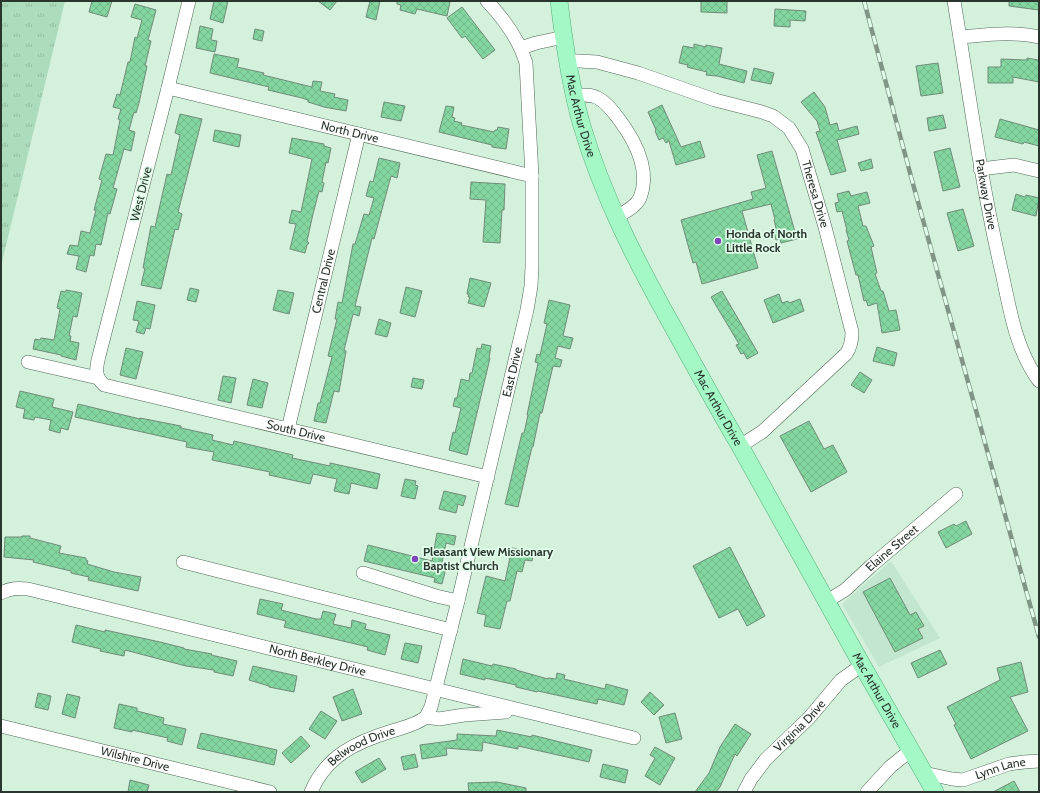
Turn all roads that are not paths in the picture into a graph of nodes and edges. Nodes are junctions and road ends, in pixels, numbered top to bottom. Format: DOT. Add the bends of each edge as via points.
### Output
graph roads {
  1 [pos="189,1"];
  2 [pos="487,1"];
  3 [pos="559,1"];
  4 [pos="954,1"];
  5 [pos="564,37"];
  6 [pos="960,37"];
  7 [pos="1039,37"];
  8 [pos="521,48"];
  9 [pos="568,61"];
  10 [pos="168,88"];
  11 [pos="574,96"];
  12 [pos="360,134"];
  13 [pos="980,169"];
  14 [pos="1039,171"];
  15 [pos="532,176"];
  16 [pos="616,217"];
  17 [pos="28,362"];
  18 [pos="1039,381"];
  19 [pos="101,382"];
  20 [pos="288,429"];
  21 [pos="740,446"];
  22 [pos="488,477"];
  23 [pos="956,494"];
  24 [pos="183,562"];
  25 [pos="363,572"];
  26 [pos="1,593"];
  27 [pos="458,601"];
  28 [pos="828,601"];
  29 [pos="451,630"];
  30 [pos="862,665"];
  31 [pos="435,690"];
  32 [pos="525,711"];
  33 [pos="426,716"];
  34 [pos="1,726"];
  35 [pos="634,738"];
  36 [pos="912,750"];
  37 [pos="1039,761"];
  38 [pos="924,773"];
  39 [pos="963,780"];
  40 [pos="270,792"];
  41 [pos="311,792"];
  42 [pos="744,792"];
  43 [pos="867,792"];
  44 [pos="935,792"];
  1 -- 10 [label="street, West Drive"];
  2 -- 8 [label="street, East Drive" via="507,25"];
  3 -- 5 [label="main road, Mac Arthur Drive"];
  4 -- 6 [label="street, Parkway Drive"];
  5 -- 8 [label="street"];
  5 -- 9 [label="main road, Mac Arthur Drive"];
  6 -- 7 [label="street" via="1018,34"];
  6 -- 13 [label="street, Parkway Drive"];
  8 -- 15 [label="street, East Drive" via="526,63"];
  9 -- 11 [label="main road, Mac Arthur Drive"];
  9 -- 21 [label="street, Theresa Drive" via="609,65 773,116 789,128 802,149 852,332 851,347 762,432"];
  10 -- 12 [label="street, North Drive"];
  10 -- 19 [label="street, West Drive" via="99,356 96,370"];
  11 -- 16 [label="main road, Mac Arthur Drive" via="593,159"];
  11 -- 16 [label="street" via="597,97 605,102 626,128 637,151 643,183 639,199"];
  12 -- 15 [label="street, North Drive"];
  12 -- 20 [label="street, Central Drive"];
  13 -- 14 [label="street" via="1014,165"];
  13 -- 18 [label="street, Parkway Drive" via="1012,319 1025,357"];
  15 -- 22 [label="street, East Drive" via="531,286"];
  16 -- 21 [label="main road, Mac Arthur Drive" via="643,274"];
  17 -- 19 [label="street, South Drive"];
  19 -- 20 [label="street, South Drive"];
  20 -- 22 [label="street, South Drive"];
  21 -- 28 [label="main road, Mac Arthur Drive"];
  22 -- 27 [label="street, East Drive"];
  23 -- 28 [label="street, Elaine Street" via="845,590"];
  24 -- 29 [label="street"];
  25 -- 27 [label="street"];
  26 -- 31 [label="street, North Berkley Drive" via="17,588 28,589"];
  27 -- 29 [label="street, East Drive"];
  28 -- 30 [label="main road, Mac Arthur Drive"];
  29 -- 31 [label="street, East Drive"];
  30 -- 36 [label="main road, Mac Arthur Drive"];
  30 -- 42 [label="street, Virginia Drive" via="841,680 810,718 766,759"];
  31 -- 32 [label="street, North Berkley Drive"];
  31 -- 33 [label="street"];
  32 -- 33 [label="street" via="471,714 439,719"];
  32 -- 35 [label="street, North Berkley Drive"];
  33 -- 41 [label="street, Belwood Drive" via="416,723 372,737 349,748 324,770"];
  34 -- 40 [label="street, Wilshire Drive"];
  36 -- 38 [label="main road, Mac Arthur Drive"];
  36 -- 43 [label="street" via="890,767"];
  37 -- 39 [label="street, Lynn Lane" via="1009,764"];
  38 -- 39 [label="street, Lynn Lane"];
  38 -- 44 [label="main road, Mac Arthur Drive"];
  39 -- 44 [label="street, Lynn Lane"];
}
